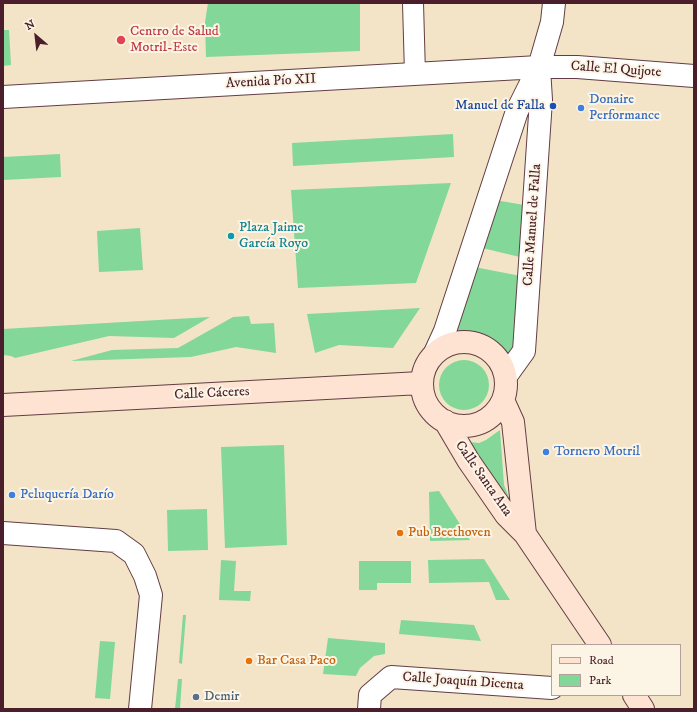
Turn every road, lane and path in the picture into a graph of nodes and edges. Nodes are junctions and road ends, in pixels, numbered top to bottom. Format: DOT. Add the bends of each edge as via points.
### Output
graph roads {
  1 [pos="413,3"];
  2 [pos="554,3"];
  3 [pos="539,67"];
  4 [pos="415,74"];
  5 [pos="694,76"];
  6 [pos="3,97"];
  7 [pos="435,353"];
  8 [pos="506,376"];
  9 [pos="421,383"];
  10 [pos="503,400"];
  11 [pos="3,405"];
  12 [pos="444,421"];
  13 [pos="3,533"];
  14 [pos="525,534"];
  15 [pos="599,644"];
  16 [pos="551,688"];
  17 [pos="635,696"];
  18 [pos="140,709"];
  19 [pos="369,709"];
  20 [pos="643,709"];
  1 -- 4 [label="street"];
  2 -- 3 [label="street, Calle Manuel de Falla" via="552,22"];
  3 -- 4 [label="street, Avenida Pío XII"];
  3 -- 5 [label="street, Calle El Quijote" via="577,67"];
  3 -- 7 [label="street, Calle Manuel de Falla" via="517,110 445,331"];
  3 -- 8 [label="street, Calle Manuel de Falla" via="541,100 524,351"];
  4 -- 6 [label="street, Avenida Pío XII"];
  7 -- 8 [label="main road" via="458,342 471,342 483,346 494,354 502,364"];
  7 -- 9 [label="main road" via="426,365"];
  8 -- 10 [label="main road"];
  9 -- 11 [label="main road, Calle Cáceres"];
  9 -- 12 [label="main road" via="427,404 434,414"];
  10 -- 12 [label="main road" via="496,412 472,425"];
  10 -- 14 [label="main road, Calle Santa Ana" via="513,422"];
  12 -- 14 [label="main road, Calle Santa Ana" via="506,515"];
  13 -- 18 [label="street" via="116,541 134,554 151,595"];
  14 -- 15 [label="main road, Calle Santa Ana"];
  16 -- 19 [label="street, Calle Joaquín Dicenta" via="391,677 370,695"];
  17 -- 20 [label="main road"];
}
